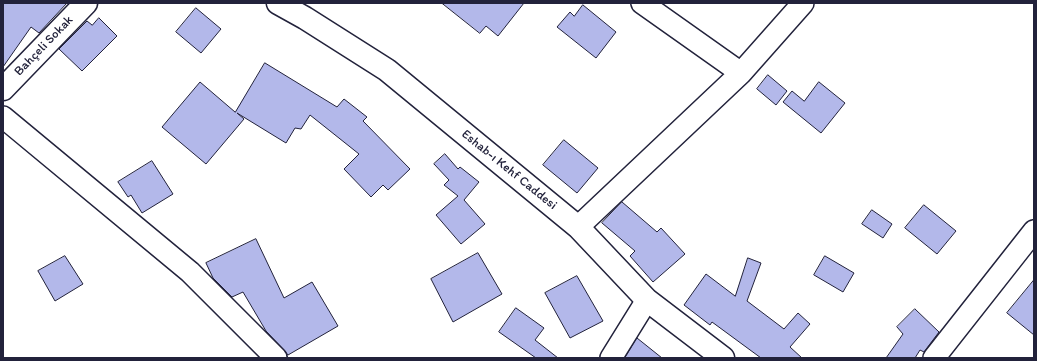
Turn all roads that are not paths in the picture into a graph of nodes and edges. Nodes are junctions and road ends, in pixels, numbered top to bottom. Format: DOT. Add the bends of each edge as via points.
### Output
graph roads {
  1 [pos="86,3"];
  2 [pos="278,3"];
  3 [pos="642,3"];
  4 [pos="803,3"];
  5 [pos="741,73"];
  6 [pos="4,87"];
  7 [pos="3,117"];
  8 [pos="578,227"];
  9 [pos="1034,231"];
  10 [pos="647,300"];
  11 [pos="276,358"];
  12 [pos="611,358"];
  13 [pos="722,358"];
  14 [pos="934,358"];
  1 -- 6 [label="street, Bahçeli Sokak"];
  2 -- 8 [label="street, Eshab-ı Kehf Caddesi" via="387,70"];
  3 -- 5 [label="street"];
  4 -- 5 [label="street"];
  5 -- 8 [label="street"];
  7 -- 11 [label="street" via="190,272"];
  8 -- 10 [label="street, Eshab-ı Kehf Caddesi"];
  9 -- 14 [label="street"];
  10 -- 12 [label="street"];
  10 -- 13 [label="street, Eshab-ı Kehf Caddesi"];
}
